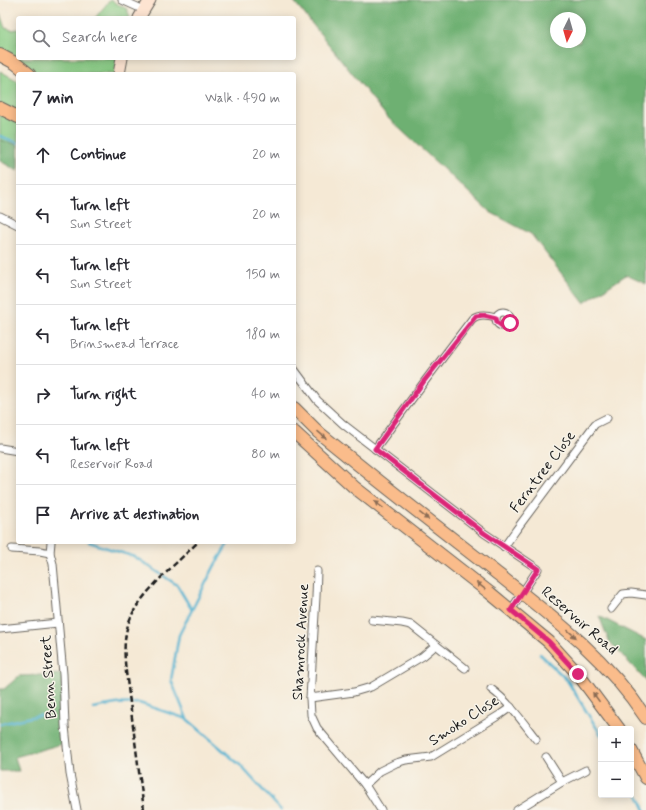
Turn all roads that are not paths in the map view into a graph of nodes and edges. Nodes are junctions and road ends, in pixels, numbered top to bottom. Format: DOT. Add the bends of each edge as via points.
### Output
graph roads {
  1 [pos="122,0"];
  2 [pos="150,0"];
  3 [pos="142,14"];
  4 [pos="0,55"];
  5 [pos="122,60"];
  6 [pos="0,62"];
  7 [pos="15,72"];
  8 [pos="26,72"];
  9 [pos="119,72"];
  10 [pos="0,108"];
  11 [pos="16,116"];
  12 [pos="0,216"];
  13 [pos="16,224"];
  14 [pos="496,318"];
  15 [pos="296,372"];
  16 [pos="296,410"];
  17 [pos="607,418"];
  18 [pos="296,434"];
  19 [pos="0,448"];
  20 [pos="375,449"];
  21 [pos="16,451"];
  22 [pos="51,544"];
  23 [pos="504,547"];
  24 [pos="12,549"];
  25 [pos="50,553"];
  26 [pos="317,571"];
  27 [pos="522,593"];
  28 [pos="646,595"];
  29 [pos="611,609"];
  30 [pos="511,610"];
  31 [pos="372,620"];
  32 [pos="58,623"];
  33 [pos="0,629"];
  34 [pos="436,645"];
  35 [pos="465,668"];
  36 [pos="491,689"];
  37 [pos="310,698"];
  38 [pos="511,707"];
  39 [pos="646,718"];
  40 [pos="616,726"];
  41 [pos="536,739"];
  42 [pos="634,756"];
  43 [pos="546,757"];
  44 [pos="586,770"];
  45 [pos="646,778"];
  46 [pos="562,782"];
  47 [pos="365,785"];
  48 [pos="77,810"];
  49 [pos="381,810"];
  50 [pos="517,810"];
  1 -- 3 [label="street"];
  2 -- 3 [label="street"];
  4 -- 8 [label="main road"];
  5 -- 9 [label="street"];
  6 -- 7 [label="main road"];
  10 -- 11 [label="main road"];
  12 -- 13 [label="street"];
  14 -- 20 [label="street" via="480,315 472,319"];
  15 -- 20 [label="street" via="326,409"];
  16 -- 27 [label="main road, Reservoir Road, one-way" via="318,432"];
  17 -- 23 [label="street, Ferntree Close" via="595,424"];
  30 -- 18 [label="main road, one-way" via="354,487"];
  19 -- 21 [label="street"];
  20 -- 23 [label="street"];
  22 -- 25 [label="street, Benn Street"];
  23 -- 27 [label="street" via="538,569"];
  24 -- 25 [label="street"];
  25 -- 32 [label="street, Benn Street"];
  26 -- 37 [label="street, Shamrock Avenue"];
  27 -- 30 [label="street"];
  27 -- 39 [label="main road, Reservoir Road, one-way" via="603,663"];
  28 -- 29 [label="street" via="623,594"];
  40 -- 30 [label="main road, one-way" via="594,694 562,656"];
  31 -- 34 [label="street" via="411,626"];
  32 -- 33 [label="street"];
  32 -- 48 [label="street, Benn Street" via="64,674 65,726"];
  34 -- 35 [label="street"];
  34 -- 37 [label="street" via="423,656 371,688"];
  36 -- 38 [label="street, Smoko Close"];
  37 -- 47 [label="street, Shamrock Avenue" via="311,715 316,728"];
  38 -- 41 [label="street"];
  38 -- 47 [label="street, Smoko Close" via="431,757 396,763 380,771"];
  42 -- 45 [label="main road"];
  43 -- 46 [label="street"];
  44 -- 46 [label="street"];
  46 -- 50 [label="street"];
  47 -- 49 [label="street, Shamrock Avenue"];
}
